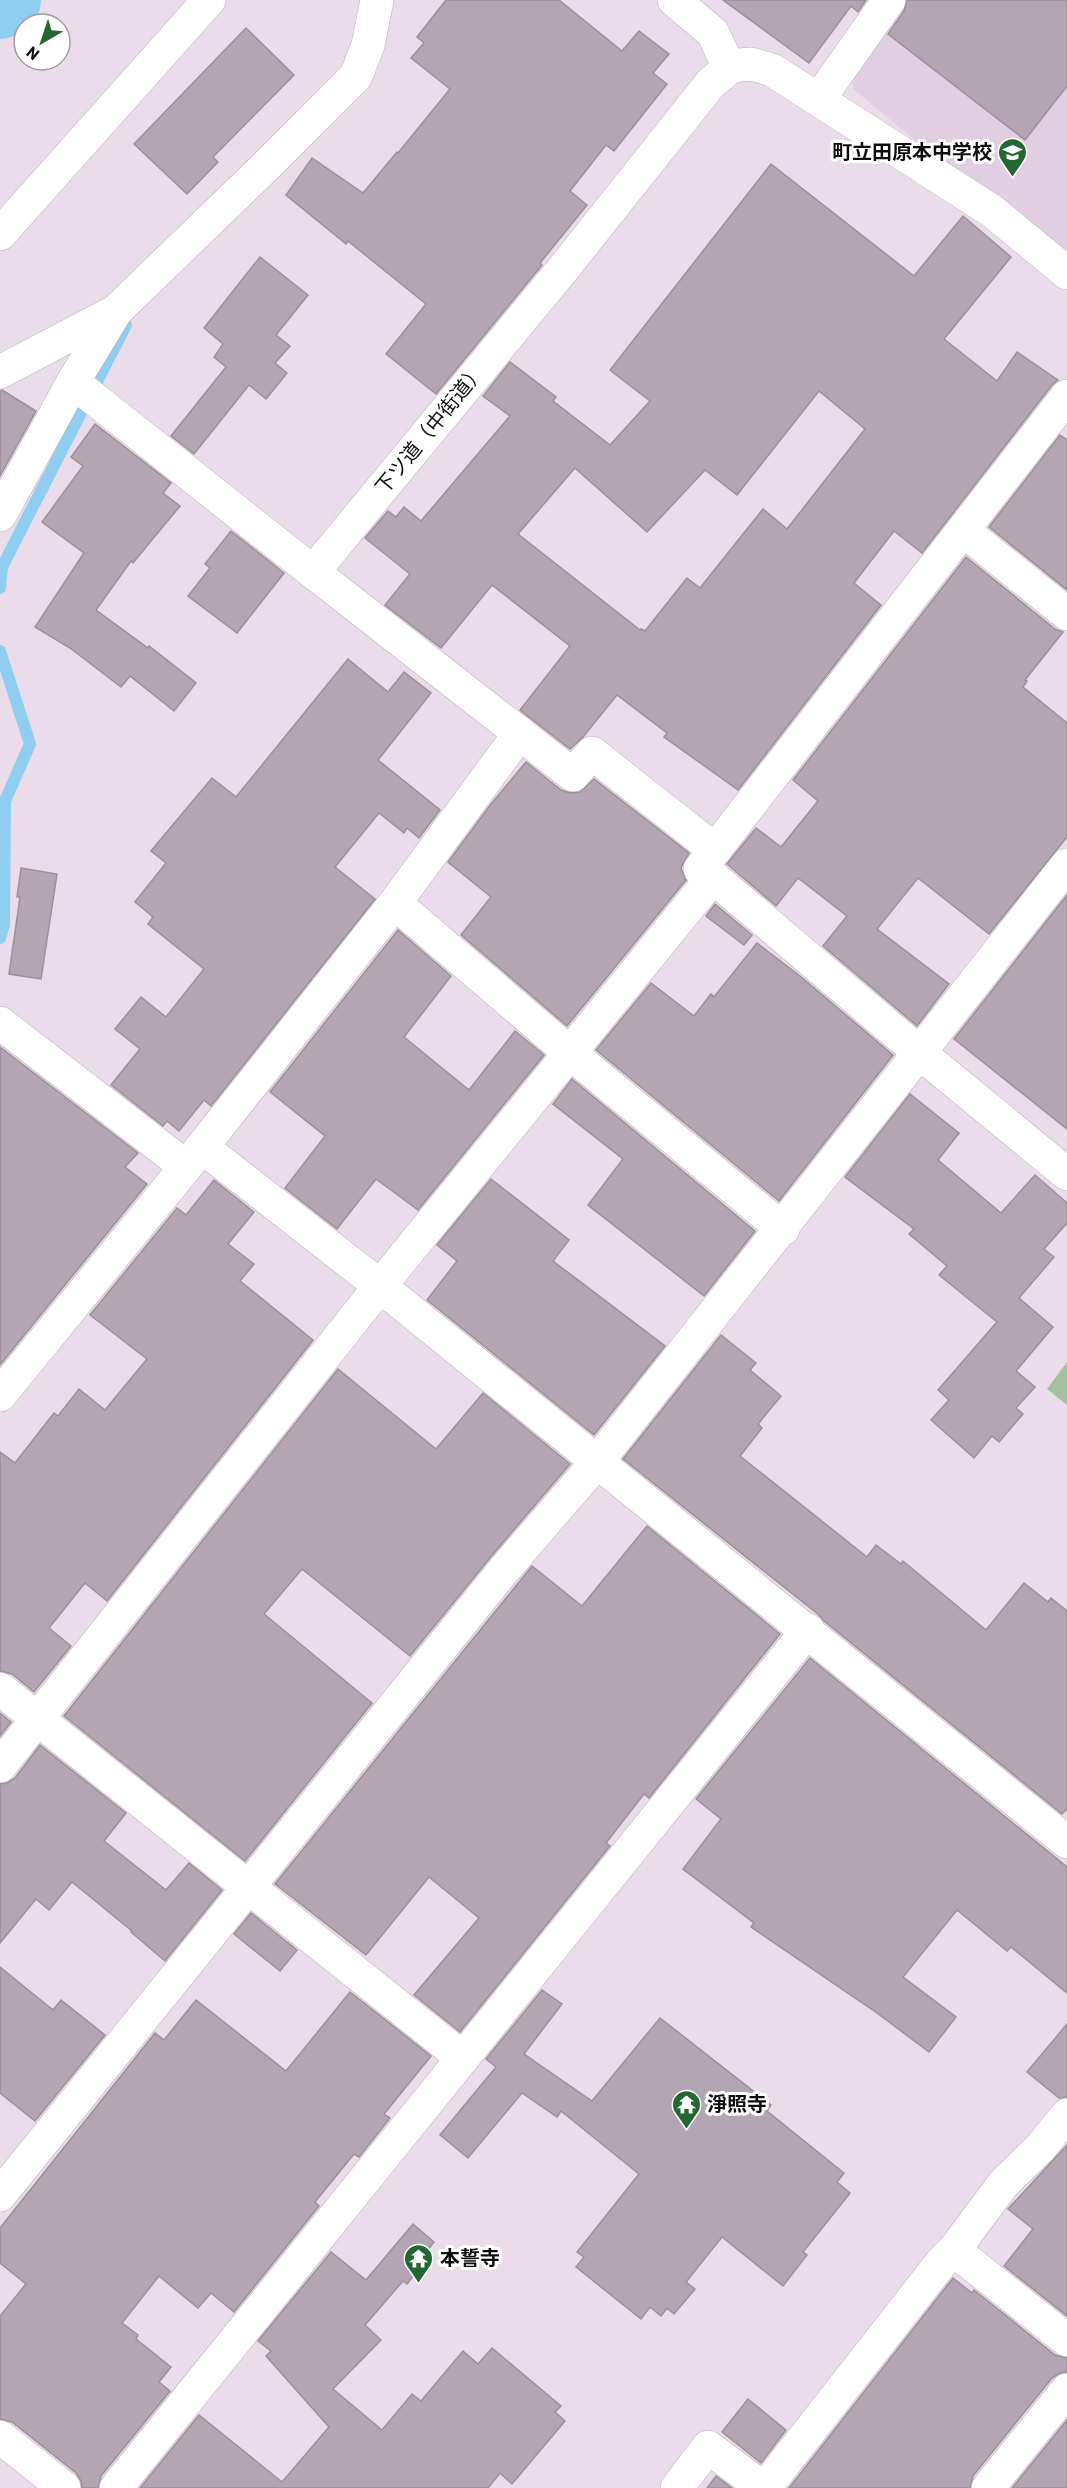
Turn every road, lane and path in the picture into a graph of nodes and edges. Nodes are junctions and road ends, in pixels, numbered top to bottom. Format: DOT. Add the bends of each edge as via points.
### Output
graph roads {
  1 [pos="209,0"];
  2 [pos="377,0"];
  3 [pos="674,0"];
  4 [pos="889,0"];
  5 [pos="720,75"];
  6 [pos="819,99"];
  7 [pos="0,234"];
  8 [pos="1067,273"];
  9 [pos="116,311"];
  10 [pos="0,372"];
  11 [pos="73,382"];
  12 [pos="1067,396"];
  13 [pos="0,514"];
  14 [pos="963,530"];
  15 [pos="314,572"];
  16 [pos="1067,614"];
  17 [pos="520,733"];
  18 [pos="714,863"];
  19 [pos="1067,865"];
  20 [pos="395,903"];
  21 [pos="0,1023"];
  22 [pos="570,1053"];
  23 [pos="921,1054"];
  24 [pos="194,1156"];
  25 [pos="1067,1174"];
  26 [pos="783,1229"];
  27 [pos="380,1286"];
  28 [pos="0,1395"];
  29 [pos="597,1462"];
  30 [pos="808,1630"];
  31 [pos="0,1689"];
  32 [pos="38,1719"];
  33 [pos="0,1766"];
  34 [pos="1067,1842"];
  35 [pos="248,1887"];
  36 [pos="463,2058"];
  37 [pos="1067,2115"];
  38 [pos="0,2195"];
  39 [pos="954,2250"];
  40 [pos="1067,2340"];
  41 [pos="1067,2390"];
  42 [pos="0,2437"];
  43 [pos="64,2488"];
  44 [pos="116,2488"];
  45 [pos="677,2488"];
  46 [pos="764,2488"];
  47 [pos="988,2488"];
  1 -- 7 [label="street"];
  2 -- 9 [label="street" via="368,45 356,76"];
  3 -- 5 [label="street" via="713,33"];
  4 -- 6 [label="street"];
  5 -- 6 [label="street" via="751,64 762,66"];
  5 -- 15 [label="street, 下ツ道（中街道）"];
  6 -- 8 [label="street" via="992,211"];
  9 -- 10 [label="street"];
  9 -- 11 [label="street"];
  11 -- 13 [label="street"];
  11 -- 15 [label="street"];
  12 -- 14 [label="street"];
  14 -- 16 [label="street"];
  14 -- 18 [label="street"];
  15 -- 17 [label="street"];
  17 -- 18 [label="street" via="573,776 592,753"];
  17 -- 20 [label="street"];
  18 -- 22 [label="street"];
  18 -- 23 [label="street"];
  19 -- 23 [label="street"];
  20 -- 22 [label="street"];
  20 -- 24 [label="street"];
  21 -- 24 [label="street"];
  22 -- 26 [label="street"];
  22 -- 27 [label="street"];
  23 -- 25 [label="street"];
  23 -- 26 [label="street"];
  24 -- 27 [label="street"];
  24 -- 28 [label="street"];
  26 -- 29 [label="street"];
  27 -- 29 [label="street"];
  27 -- 32 [label="street"];
  29 -- 30 [label="street"];
  29 -- 35 [label="street" via="502,1571"];
  30 -- 34 [label="street"];
  30 -- 36 [label="street"];
  31 -- 32 [label="street"];
  32 -- 33 [label="street"];
  32 -- 35 [label="street"];
  35 -- 36 [label="street"];
  35 -- 38 [label="street"];
  36 -- 44 [label="street"];
  37 -- 39 [label="street" via="1004,2182"];
  39 -- 40 [label="street"];
  39 -- 46 [label="street"];
  41 -- 47 [label="street"];
  42 -- 43 [label="street"];
  45 -- 46 [label="street" via="708,2447"];
}
